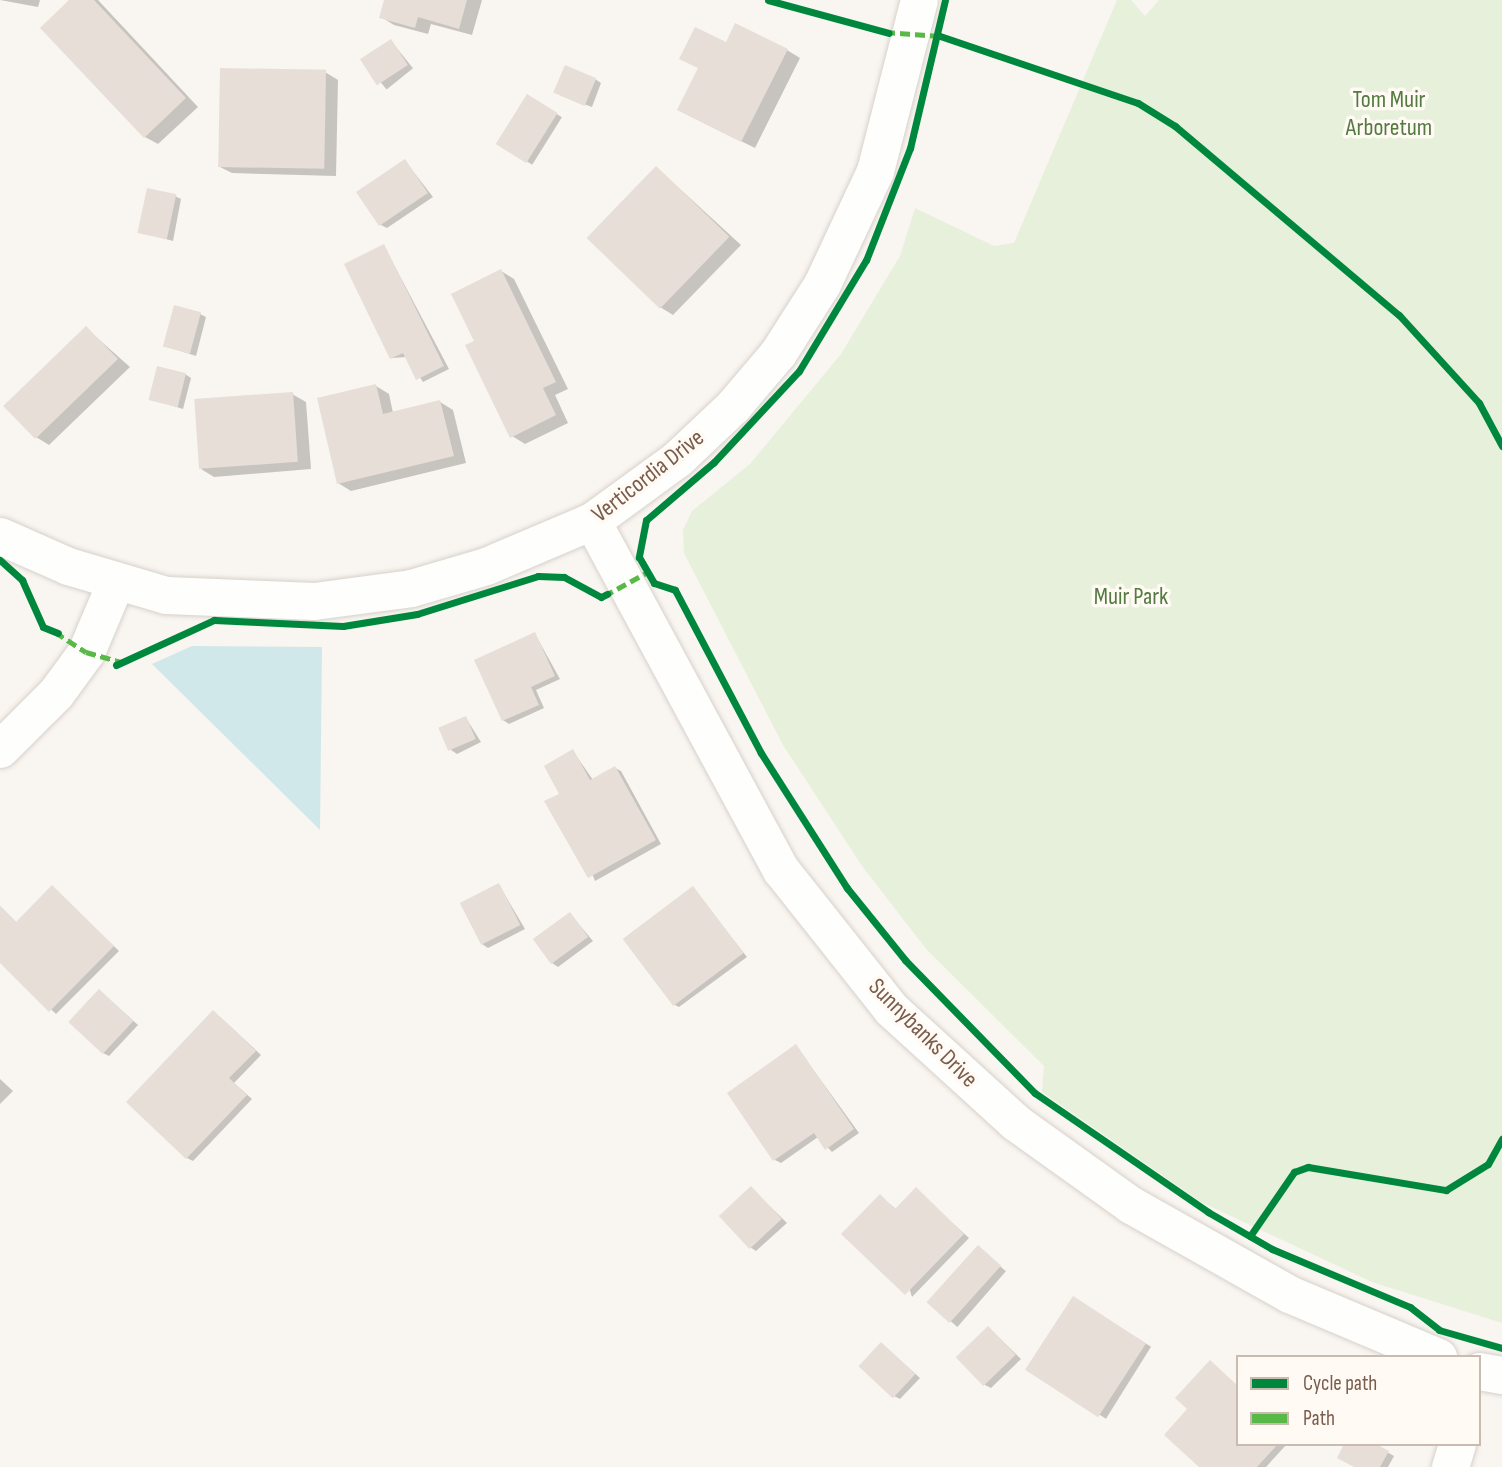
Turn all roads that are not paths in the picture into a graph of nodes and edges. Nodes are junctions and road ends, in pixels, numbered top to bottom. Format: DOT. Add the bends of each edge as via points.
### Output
graph roads {
  1 [pos="919,0"];
  2 [pos="592,521"];
  3 [pos="0,536"];
  4 [pos="116,581"];
  5 [pos="0,749"];
  6 [pos="1433,1355"];
  7 [pos="1456,1446"];
  8 [pos="1450,1467"];
  1 -- 2 [label="street, Verticordia Drive" via="875,171 822,284 778,353 733,406 677,459"];
  2 -- 4 [label="street, Verticordia Drive" via="436,581 314,601 166,594"];
  2 -- 6 [label="street, Sunnybanks Drive" via="781,870 891,1009 1015,1122 1131,1205 1289,1294"];
  3 -- 4 [label="street, Verticordia Drive"];
  4 -- 5 [label="street" via="86,652 56,693"];
  7 -- 8 [label="street"];
}
